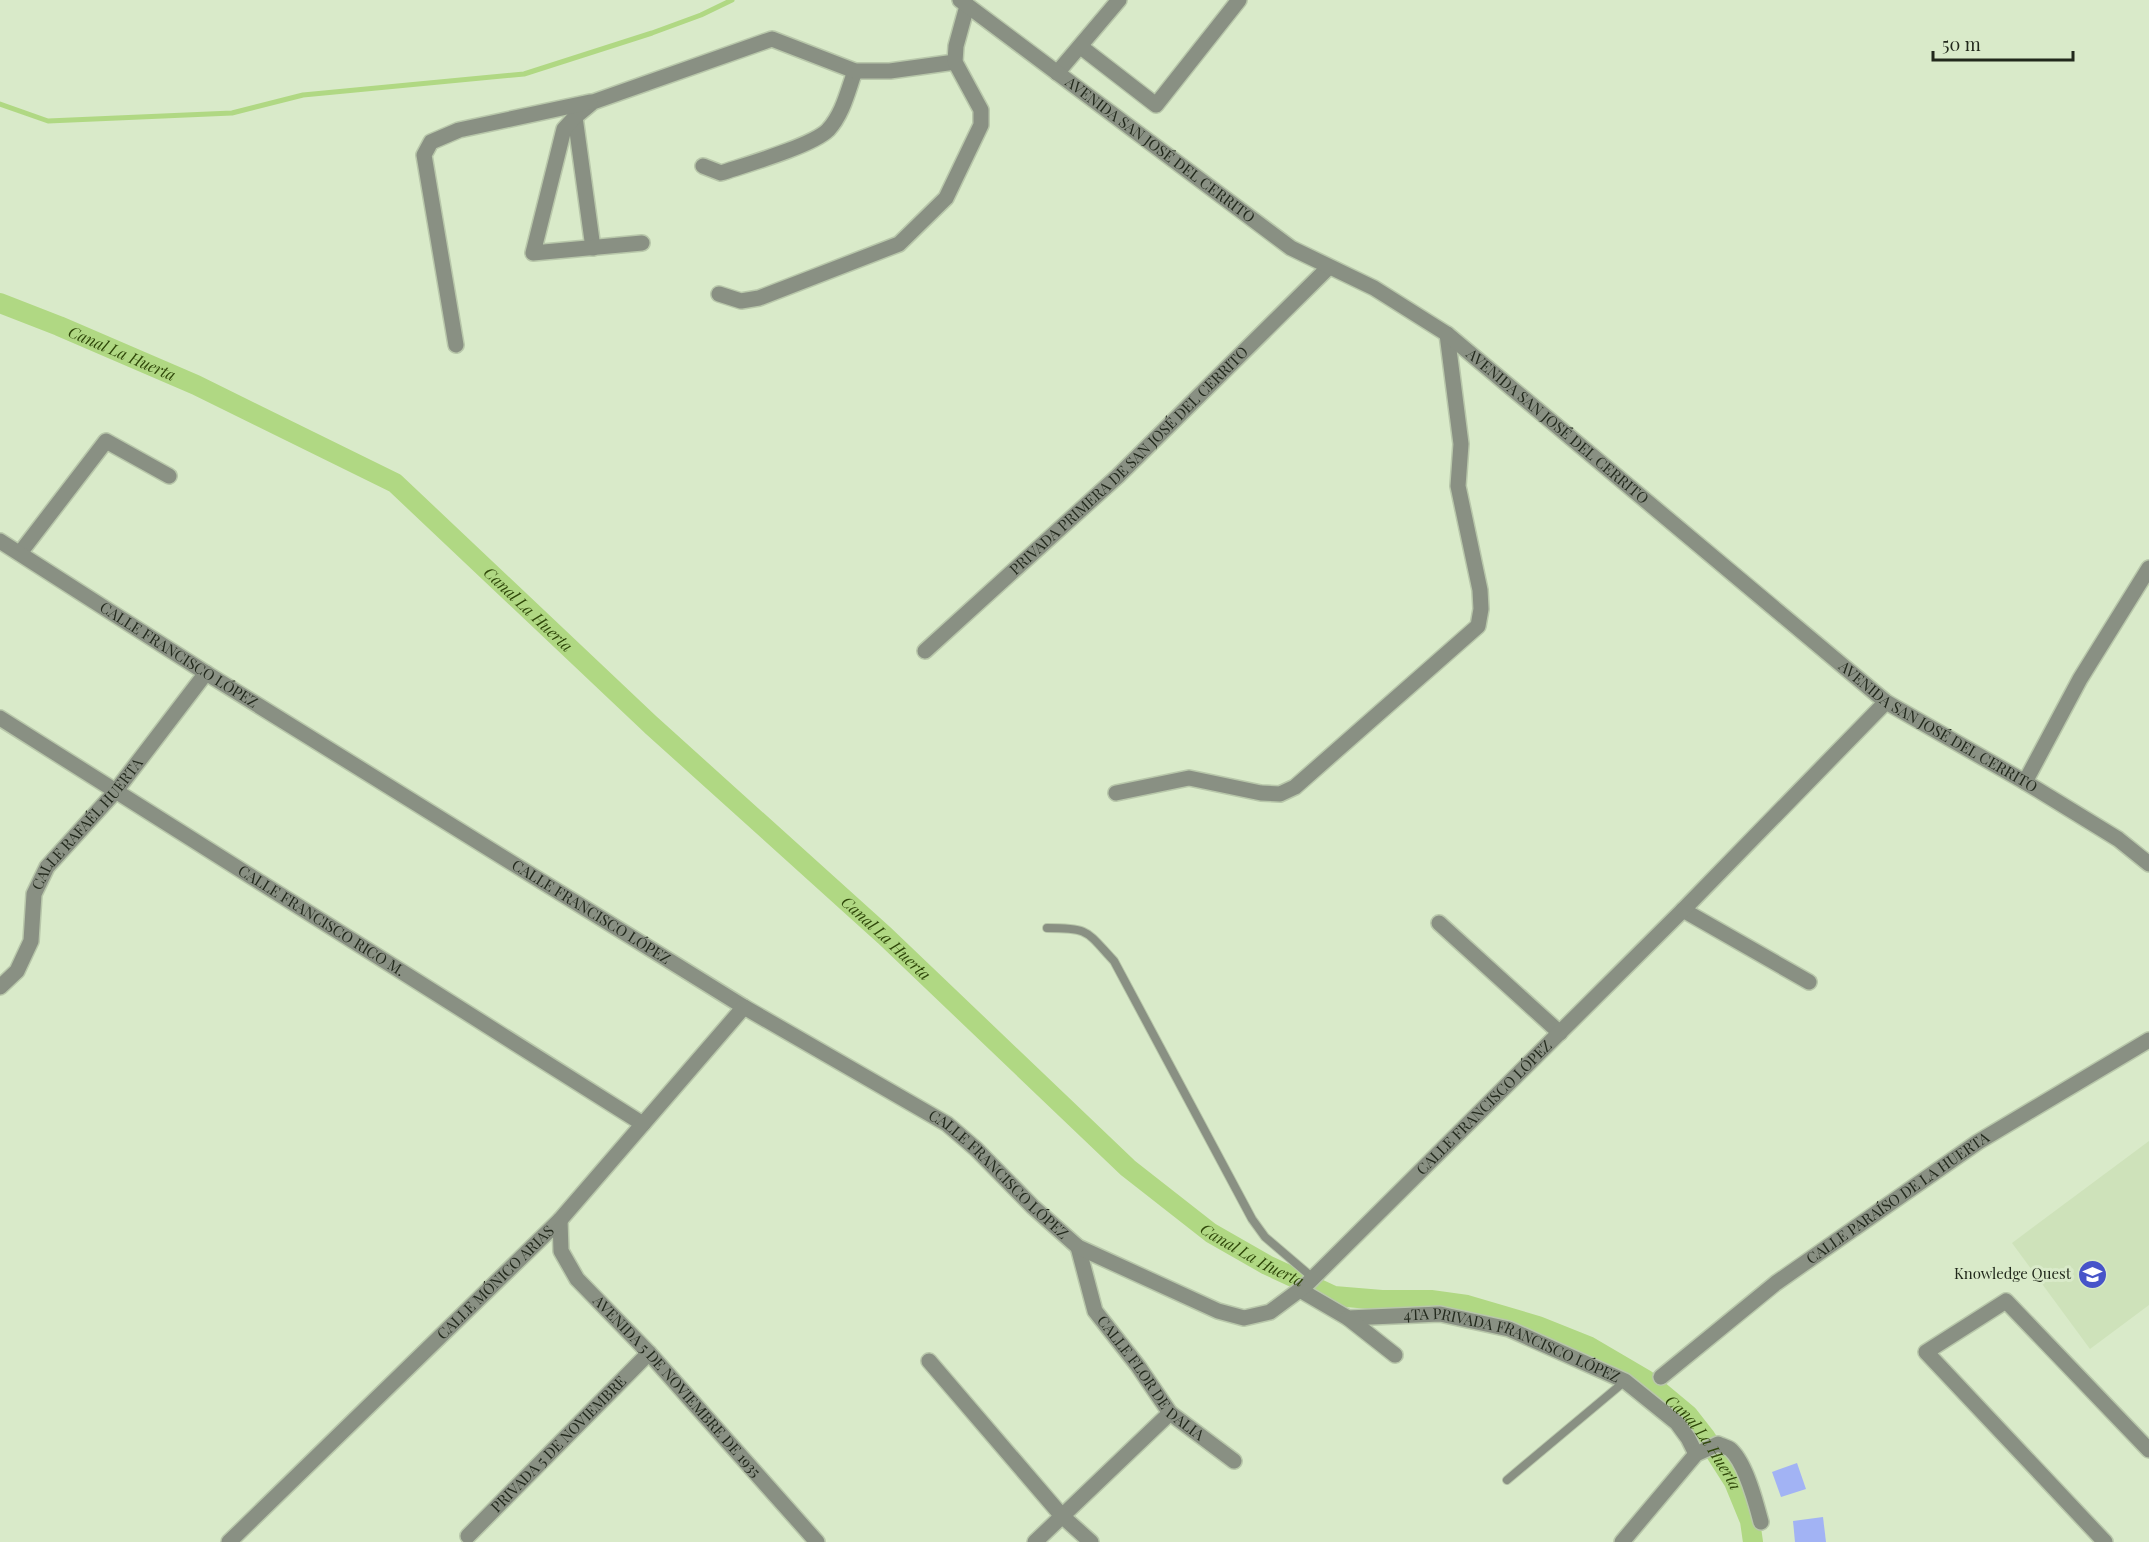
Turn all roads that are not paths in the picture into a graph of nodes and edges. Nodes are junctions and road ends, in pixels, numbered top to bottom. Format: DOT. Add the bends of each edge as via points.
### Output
graph roads {
  1 [pos="1119,0"];
  2 [pos="1239,0"];
  3 [pos="968,2"];
  4 [pos="1081,47"];
  5 [pos="955,62"];
  6 [pos="855,71"];
  7 [pos="1057,73"];
  8 [pos="593,102"];
  9 [pos="575,117"];
  10 [pos="703,166"];
  11 [pos="642,243"];
  12 [pos="593,248"];
  13 [pos="1329,267"];
  14 [pos="719,294"];
  15 [pos="1447,334"];
  16 [pos="456,345"];
  17 [pos="169,476"];
  18 [pos="0,541"];
  19 [pos="20,553"];
  20 [pos="2149,568"];
  21 [pos="926,651"];
  22 [pos="206,673"];
  23 [pos="1887,702"];
  24 [pos="0,718"];
  25 [pos="2025,782"];
  26 [pos="115,792"];
  27 [pos="1116,793"];
  28 [pos="2149,864"];
  29 [pos="1683,910"];
  30 [pos="1439,923"];
  31 [pos="1047,928"];
  32 [pos="1809,982"];
  33 [pos="0,987"];
  34 [pos="744,1007"];
  35 [pos="1560,1033"];
  36 [pos="2149,1040"];
  37 [pos="643,1124"];
  38 [pos="560,1220"];
  39 [pos="1078,1247"];
  40 [pos="1307,1284"];
  41 [pos="1348,1318"];
  42 [pos="649,1353"];
  43 [pos="1395,1355"];
  44 [pos="929,1361"];
  45 [pos="1661,1377"];
  46 [pos="1625,1381"];
  47 [pos="1170,1413"];
  48 [pos="1706,1449"];
  49 [pos="2149,1450"];
  50 [pos="1234,1461"];
  51 [pos="1507,1480"];
  52 [pos="1062,1516"];
  53 [pos="1761,1522"];
  54 [pos="468,1536"];
  55 [pos="229,1542"];
  56 [pos="817,1542"];
  57 [pos="1035,1542"];
  58 [pos="1091,1542"];
  59 [pos="1622,1542"];
  60 [pos="2105,1542"];
  1 -- 4 [label="street"];
  2 -- 4 [label="street" via="1156,105"];
  3 -- 5 [label="street"];
  3 -- 7 [label="street, AVENIDA SAN JOSÉ DEL CERRITO"];
  4 -- 7 [label="street"];
  5 -- 6 [label="street" via="890,71"];
  5 -- 14 [label="street" via="981,110 981,125 946,198 899,244 759,298 741,301"];
  6 -- 8 [label="street" via="772,39"];
  6 -- 10 [label="street" via="839,114 827,131 806,143 721,173"];
  7 -- 13 [label="street, AVENIDA SAN JOSÉ DEL CERRITO" via="1291,248"];
  8 -- 9 [label="street"];
  8 -- 16 [label="street" via="459,130 431,142 424,155"];
  9 -- 12 [label="street"];
  9 -- 12 [label="street" via="564,129 532,253"];
  11 -- 12 [label="street"];
  13 -- 15 [label="street, AVENIDA SAN JOSÉ DEL CERRITO" via="1374,288"];
  13 -- 21 [label="street, PRIVADA PRIMERA DE SAN JOSÉ DEL CERRITO" via="1118,476"];
  15 -- 23 [label="street, AVENIDA SAN JOSÉ DEL CERRITO"];
  15 -- 27 [label="street" via="1461,444 1458,486 1480,590 1478,626 1295,787 1280,794 1189,778"];
  17 -- 19 [label="street" via="106,441"];
  18 -- 19 [label="street, CALLE FRANCISCO LÓPEZ"];
  19 -- 22 [label="street, CALLE FRANCISCO LÓPEZ"];
  20 -- 25 [label="street" via="2080,679"];
  22 -- 26 [label="street, CALLE RAFAÉL HUERTA"];
  22 -- 34 [label="street, CALLE FRANCISCO LÓPEZ"];
  23 -- 25 [label="street, AVENIDA SAN JOSÉ DEL CERRITO"];
  23 -- 29 [label="street, CALLE FRANCISCO LÓPEZ"];
  24 -- 26 [label="street, CALLE FRANCISCO RICO M."];
  25 -- 28 [label="street, AVENIDA SAN JOSÉ DEL CERRITO" via="2118,839"];
  26 -- 33 [label="street, CALLE RAFAÉL HUERTA" via="47,867 33,894 31,941 17,971"];
  26 -- 37 [label="street, CALLE FRANCISCO RICO M."];
  29 -- 32 [label="street"];
  29 -- 35 [label="street, CALLE FRANCISCO LÓPEZ"];
  30 -- 35 [label="street"];
  31 -- 40 [label="lane" via="1076,928 1088,933 1114,961 1252,1219"];
  34 -- 37 [label="street, CALLE MÓNICO ARIAS"];
  34 -- 39 [label="street, CALLE FRANCISCO LÓPEZ" via="947,1124"];
  35 -- 40 [label="street, CALLE FRANCISCO LÓPEZ"];
  36 -- 45 [label="street, CALLE PARAÍSO DE LA HUERTA" via="1978,1142 1776,1283"];
  37 -- 38 [label="street, CALLE MÓNICO ARIAS"];
  38 -- 42 [label="street, AVENIDA 5 DE NOVIEMBRE DE 1935" via="561,1251 577,1279"];
  38 -- 55 [label="street, CALLE MÓNICO ARIAS"];
  39 -- 40 [label="street, CALLE FRANCISCO LÓPEZ" via="1218,1311 1244,1318 1270,1312"];
  39 -- 47 [label="street, CALLE FLOR DE DALIA" via="1095,1311"];
  40 -- 41 [label="street"];
  41 -- 43 [label="street"];
  41 -- 46 [label="street, 4TA PRIVADA FRANCISCO LÓPEZ" via="1440,1314 1509,1329"];
  42 -- 54 [label="street, PRIVADA 5 DE NOVIEMBRE"];
  42 -- 56 [label="street, AVENIDA 5 DE NOVIEMBRE DE 1935"];
  44 -- 52 [label="street"];
  46 -- 48 [label="street, 4TA PRIVADA FRANCISCO LÓPEZ" via="1677,1423 1688,1438"];
  46 -- 51 [label="lane"];
  47 -- 50 [label="street, CALLE FLOR DE DALIA"];
  47 -- 52 [label="street"];
  48 -- 53 [label="street, 4TA PRIVADA FRANCISCO LÓPEZ" via="1731,1450 1754,1494"];
  48 -- 59 [label="street"];
  49 -- 60 [label="street" via="2006,1301 1926,1352"];
  52 -- 57 [label="street"];
  52 -- 58 [label="street"];
}
